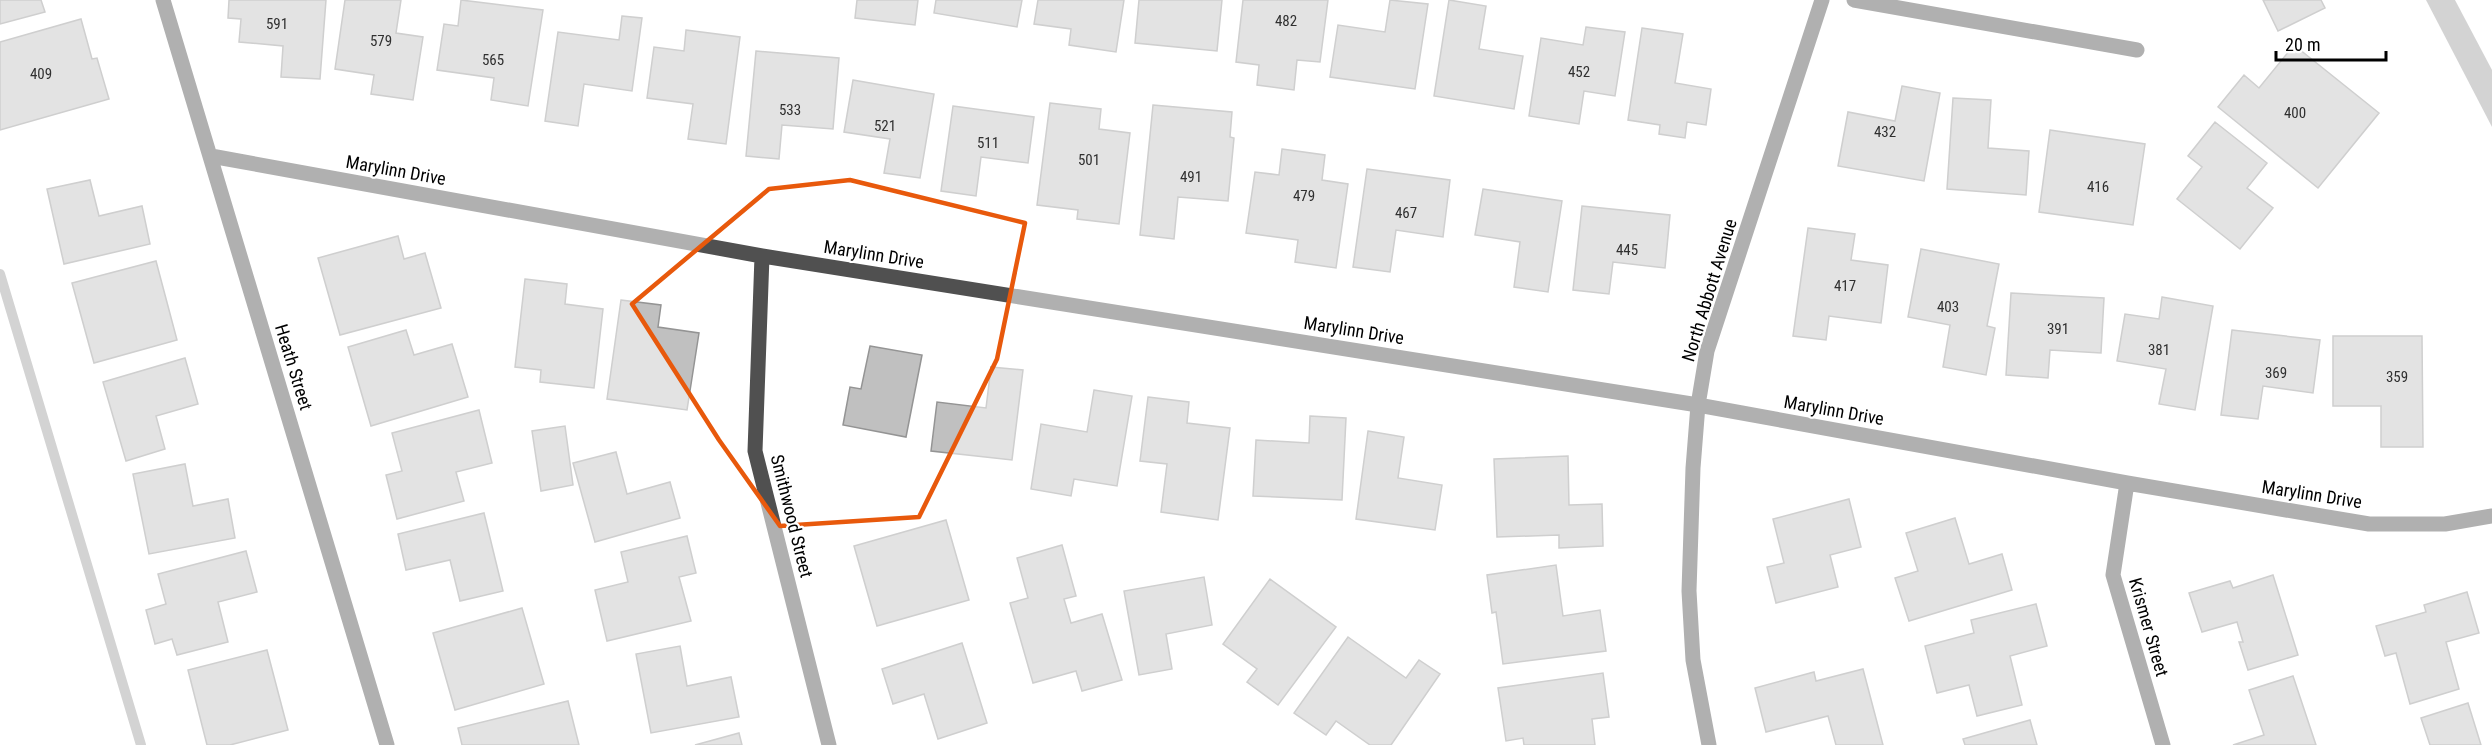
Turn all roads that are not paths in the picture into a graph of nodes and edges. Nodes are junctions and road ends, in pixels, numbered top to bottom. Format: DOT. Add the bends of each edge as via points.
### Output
graph roads {
  1 [pos="163,0"];
  2 [pos="1822,0"];
  3 [pos="1854,0"];
  4 [pos="2136,50"];
  5 [pos="211,156"];
  6 [pos="762,256"];
  7 [pos="1698,405"];
  8 [pos="2127,483"];
  9 [pos="2492,516"];
  10 [pos="387,745"];
  11 [pos="829,745"];
  12 [pos="1709,745"];
  13 [pos="2163,745"];
  1 -- 5 [label="street, Heath Street"];
  2 -- 7 [label="street, North Abbott Avenue" via="1707,351"];
  3 -- 4 [label="street"];
  5 -- 6 [label="street, Marylinn Drive"];
  5 -- 10 [label="street, Heath Street"];
  6 -- 7 [label="street, Marylinn Drive"];
  6 -- 11 [label="street, Smithwood Street" via="755,451"];
  7 -- 8 [label="street, Marylinn Drive"];
  7 -- 12 [label="street, North Abbott Avenue" via="1689,591 1693,660"];
  8 -- 9 [label="street, Marylinn Drive" via="2369,524 2445,524"];
  8 -- 13 [label="street, Krismer Street" via="2113,575"];
}
